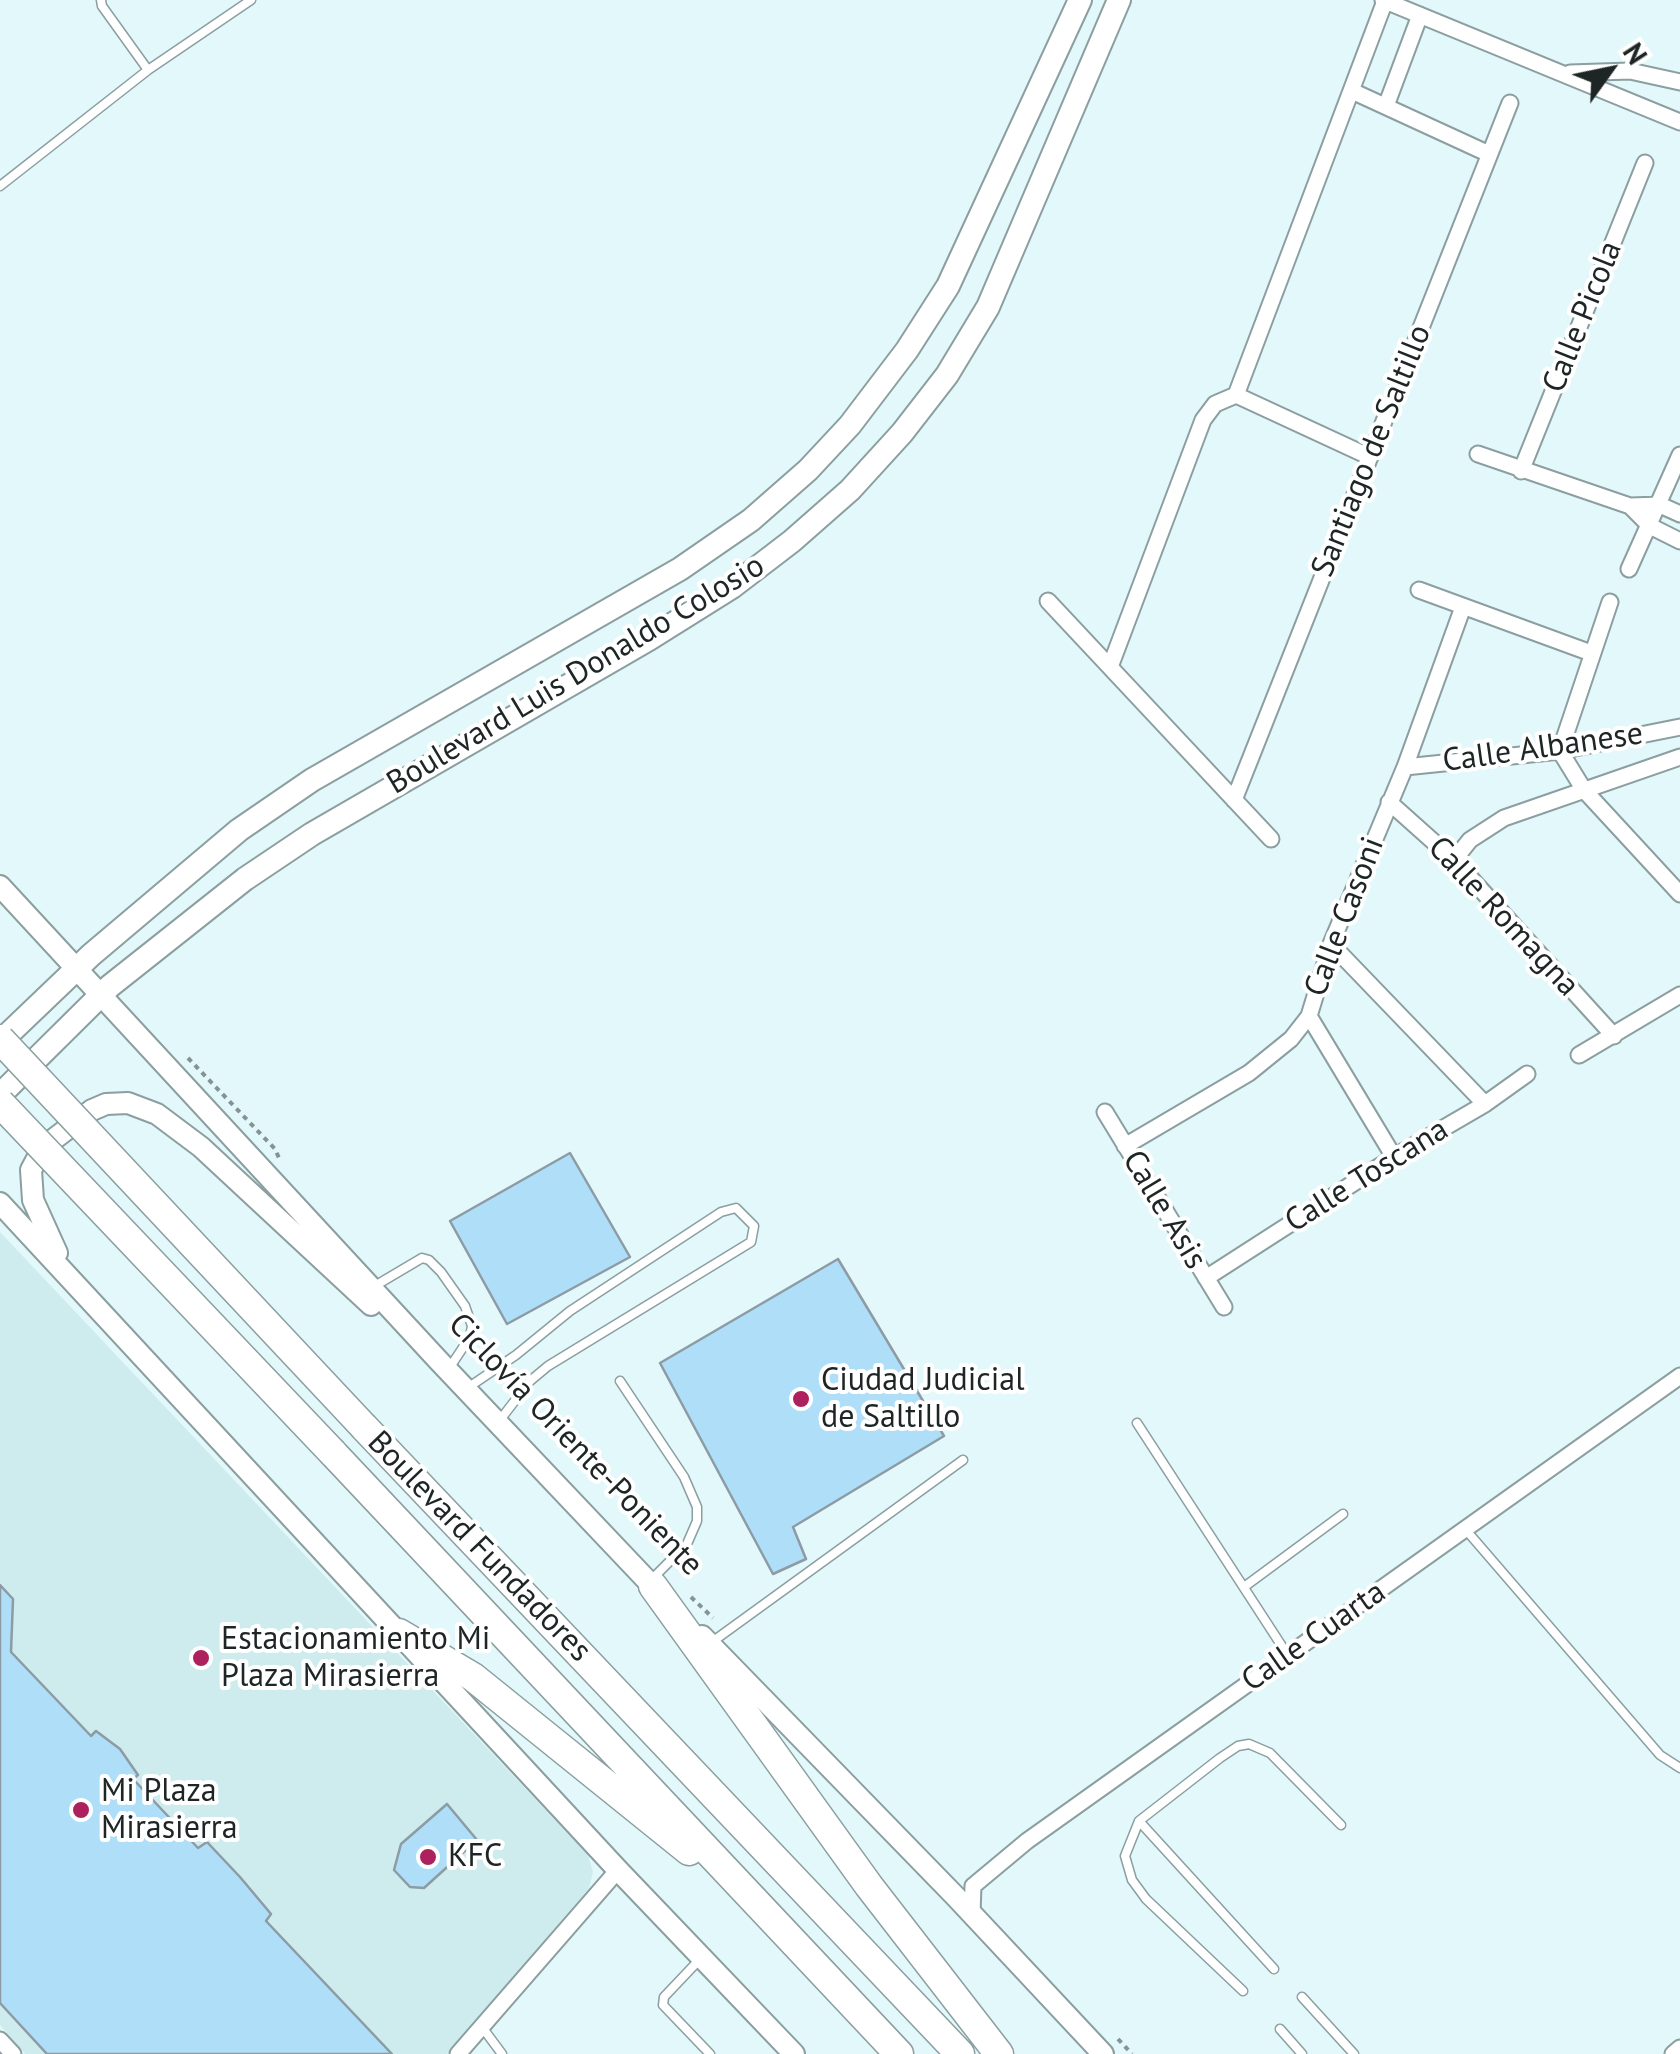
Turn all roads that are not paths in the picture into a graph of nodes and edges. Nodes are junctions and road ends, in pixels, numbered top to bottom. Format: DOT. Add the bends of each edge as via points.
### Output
graph roads {
  1 [pos="101,0"];
  2 [pos="251,0"];
  3 [pos="1080,0"];
  4 [pos="1120,0"];
  5 [pos="1384,0"];
  6 [pos="1420,15"];
  7 [pos="148,70"];
  8 [pos="1561,74"];
  9 [pos="1680,82"];
  10 [pos="1352,90"];
  11 [pos="1510,103"];
  12 [pos="1386,106"];
  13 [pos="1680,122"];
  14 [pos="1489,154"];
  15 [pos="1645,163"];
  16 [pos="0,186"];
  17 [pos="1236,395"];
  18 [pos="1478,454"];
  19 [pos="1680,455"];
  20 [pos="1370,457"];
  21 [pos="1521,471"];
  22 [pos="1630,506"];
  23 [pos="1660,506"];
  24 [pos="1680,514"];
  25 [pos="1650,526"];
  26 [pos="1680,541"];
  27 [pos="1629,569"];
  28 [pos="1419,590"];
  29 [pos="1048,601"];
  30 [pos="1610,602"];
  31 [pos="1464,608"];
  32 [pos="1591,653"];
  33 [pos="1110,667"];
  34 [pos="1680,727"];
  35 [pos="1560,751"];
  36 [pos="1680,757"];
  37 [pos="1405,767"];
  38 [pos="1584,790"];
  39 [pos="1234,800"];
  40 [pos="1389,802"];
  41 [pos="1271,840"];
  42 [pos="1454,860"];
  43 [pos="0,886"];
  44 [pos="1680,894"];
  45 [pos="1331,944"];
  46 [pos="76,969"];
  47 [pos="101,994"];
  48 [pos="1680,996"];
  49 [pos="1308,1016"];
  50 [pos="1614,1036"];
  51 [pos="0,1040"];
  52 [pos="1579,1054"];
  53 [pos="1527,1074"];
  54 [pos="0,1099"];
  55 [pos="1485,1104"];
  56 [pos="1105,1112"];
  57 [pos="1125,1146"];
  58 [pos="1394,1156"];
  59 [pos="0,1203"];
  60 [pos="70,1278"];
  61 [pos="1206,1278"];
  62 [pos="372,1288"];
  63 [pos="1224,1307"];
  64 [pos="443,1365"];
  65 [pos="1680,1376"];
  66 [pos="620,1381"];
  67 [pos="466,1389"];
  68 [pos="498,1422"];
  69 [pos="1137,1422"];
  70 [pos="963,1460"];
  71 [pos="1343,1514"];
  72 [pos="1466,1530"];
  73 [pos="655,1578"];
  74 [pos="1244,1587"];
  75 [pos="399,1633"];
  76 [pos="717,1638"];
  77 [pos="1288,1656"];
  78 [pos="1680,1768"];
  79 [pos="1139,1821"];
  80 [pos="1341,1824"];
  81 [pos="618,1870"];
  82 [pos="763,1910"];
  83 [pos="972,1913"];
  84 [pos="701,1958"];
  85 [pos="1274,1969"];
  86 [pos="1243,1990"];
  87 [pos="1302,1997"];
  88 [pos="482,2027"];
  89 [pos="1280,2029"];
  90 [pos="0,2040"];
  91 [pos="1111,2047"];
  92 [pos="1680,2048"];
  93 [pos="12,2054"];
  94 [pos="458,2054"];
  95 [pos="502,2054"];
  96 [pos="710,2054"];
  97 [pos="794,2054"];
  98 [pos="899,2054"];
  99 [pos="960,2054"];
  100 [pos="999,2054"];
  101 [pos="1302,2054"];
  102 [pos="1354,2054"];
  103 [pos="1673,2054"];
  1 -- 7 [label="lane"];
  2 -- 7 [label="lane"];
  3 -- 46 [label="main road, Boulevard Luis Donaldo Colosio" via="948,286 850,426 808,470 680,569 283,799 181,876"];
  4 -- 47 [label="main road, Boulevard Luis Donaldo Colosio" via="988,307 947,376 850,490 717,596 312,834"];
  5 -- 6 [label="street"];
  5 -- 10 [label="street"];
  6 -- 8 [label="street"];
  6 -- 12 [label="street"];
  7 -- 16 [label="lane"];
  8 -- 9 [label="street" via="1630,70"];
  8 -- 13 [label="street"];
  10 -- 12 [label="street"];
  10 -- 17 [label="street"];
  11 -- 14 [label="street, Santiago de Saltillo"];
  12 -- 14 [label="street"];
  14 -- 20 [label="street, Santiago de Saltillo"];
  15 -- 21 [label="street, Calle Picola"];
  17 -- 20 [label="street"];
  17 -- 33 [label="street" via="1215,404 1203,420"];
  18 -- 21 [label="street"];
  19 -- 23 [label="street"];
  20 -- 39 [label="street, Santiago de Saltillo"];
  21 -- 22 [label="street"];
  22 -- 23 [label="street"];
  22 -- 25 [label="street"];
  23 -- 24 [label="street"];
  23 -- 25 [label="street"];
  25 -- 26 [label="street"];
  25 -- 27 [label="street"];
  28 -- 31 [label="street"];
  29 -- 33 [label="street"];
  30 -- 32 [label="street"];
  31 -- 32 [label="street"];
  31 -- 37 [label="street, Calle Casoni"];
  32 -- 35 [label="street"];
  33 -- 39 [label="street"];
  34 -- 35 [label="street, Calle Albanese"];
  35 -- 37 [label="street, Calle Albanese"];
  35 -- 38 [label="street"];
  36 -- 38 [label="street"];
  37 -- 40 [label="street, Calle Casoni"];
  38 -- 42 [label="street" via="1504,818 1470,840"];
  38 -- 44 [label="street"];
  39 -- 41 [label="street"];
  40 -- 42 [label="street, Calle Romagna"];
  40 -- 45 [label="street, Calle Casoni"];
  42 -- 50 [label="street, Calle Romagna"];
  43 -- 46 [label="main road"];
  45 -- 49 [label="street, Calle Casoni"];
  45 -- 55 [label="street"];
  46 -- 47 [label="main road"];
  46 -- 51 [label="main road, Boulevard Luis Donaldo Colosio"];
  47 -- 54 [label="main road, Boulevard Luis Donaldo Colosio"];
  47 -- 62 [label="main road"];
  48 -- 50 [label="street"];
  49 -- 57 [label="street, Calle Casoni" via="1249,1074"];
  49 -- 58 [label="street"];
  50 -- 52 [label="street"];
  51 -- 99 [label="highway, Boulevard Fundadores, bridge"];
  53 -- 55 [label="street, Calle Toscana"];
  54 -- 82 [label="highway, Boulevard Fundadores, bridge"];
  55 -- 58 [label="street, Calle Toscana"];
  56 -- 57 [label="street, Calle Asis"];
  57 -- 61 [label="street, Calle Asis"];
  58 -- 61 [label="street, Calle Toscana"];
  59 -- 60 [label="main road"];
  60 -- 64 [label="main road" via="33,1200 31,1170 72,1124 106,1104 128,1103 158,1114 201,1147"];
  60 -- 75 [label="main road"];
  61 -- 63 [label="street, Calle Asis"];
  62 -- 64 [label="main road"];
  62 -- 64 [label="lane" via="422,1258 441,1272 472,1326"];
  64 -- 67 [label="main road"];
  65 -- 72 [label="street, Calle Cuarta"];
  66 -- 73 [label="lane" via="697,1508 687,1544"];
  67 -- 68 [label="main road"];
  67 -- 68 [label="lane" via="721,1212 736,1208 754,1226 751,1242 548,1366"];
  68 -- 73 [label="main road"];
  69 -- 74 [label="lane"];
  70 -- 76 [label="lane"];
  71 -- 74 [label="lane"];
  72 -- 77 [label="street, Calle Cuarta"];
  72 -- 78 [label="lane" via="1660,1755"];
  73 -- 76 [label="main road"];
  73 -- 100 [label="highway" via="868,1886"];
  74 -- 77 [label="lane"];
  75 -- 81 [label="main road"];
  75 -- 82 [label="highway" via="474,1677"];
  76 -- 83 [label="main road"];
  77 -- 83 [label="street, Calle Cuarta" via="996,1865 973,1886"];
  79 -- 80 [label="lane" via="1220,1758 1249,1744 1270,1753"];
  79 -- 85 [label="lane"];
  79 -- 86 [label="lane" via="1125,1856 1132,1880"];
  81 -- 84 [label="main road"];
  81 -- 88 [label="street"];
  82 -- 98 [label="highway, Boulevard Fundadores"];
  83 -- 91 [label="main road"];
  84 -- 96 [label="lane" via="663,2006"];
  84 -- 97 [label="main road"];
  87 -- 102 [label="lane"];
  88 -- 94 [label="street"];
  88 -- 95 [label="lane"];
  89 -- 101 [label="lane"];
  90 -- 93 [label="street"];
  92 -- 103 [label="street"];
}
